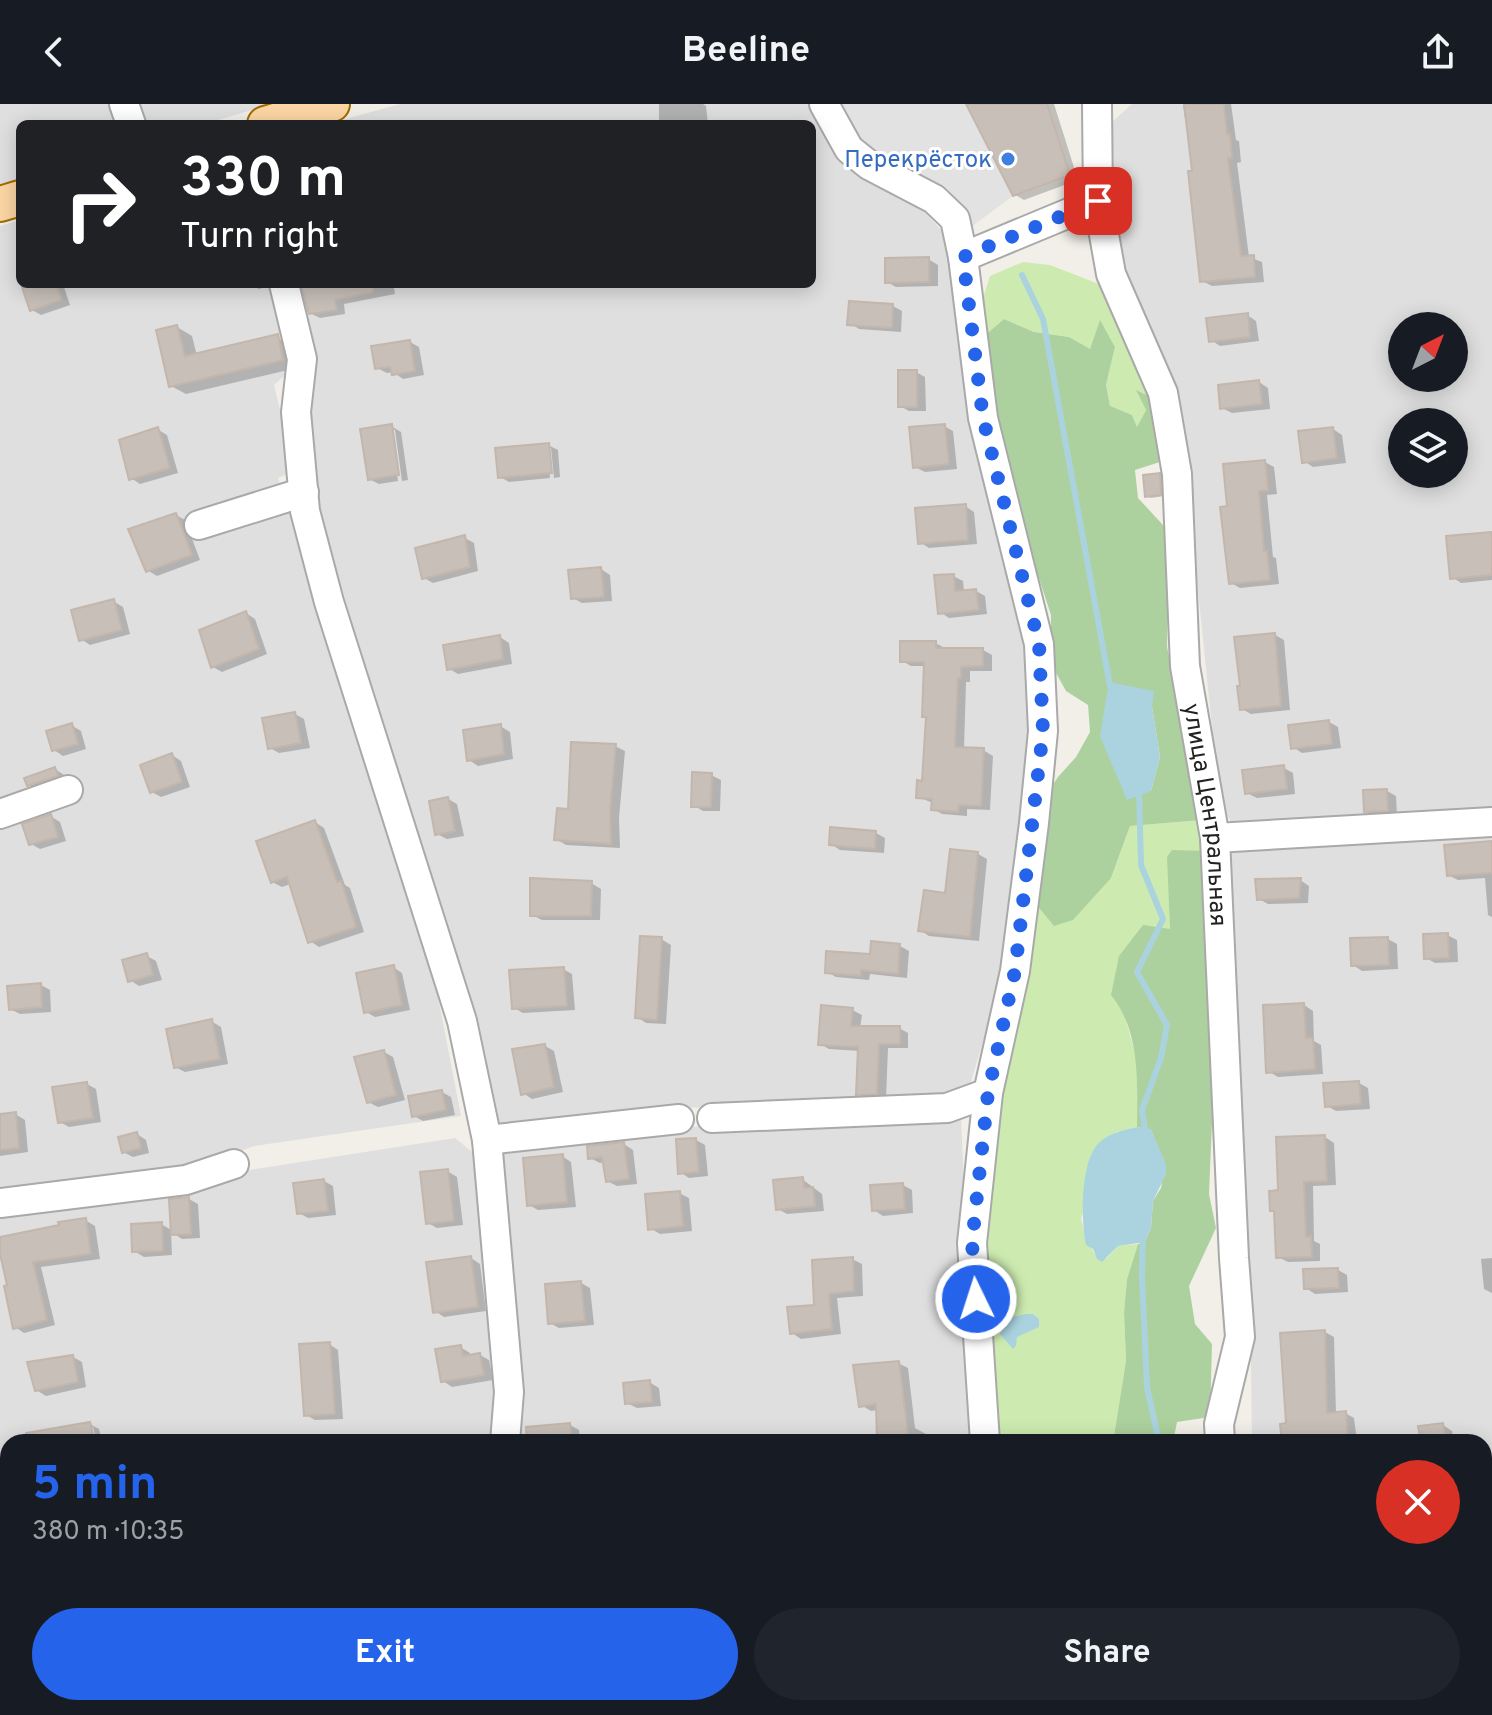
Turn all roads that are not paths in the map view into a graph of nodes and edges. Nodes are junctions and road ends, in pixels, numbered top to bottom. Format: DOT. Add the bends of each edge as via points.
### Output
graph roads {
  1 [pos="332,104"];
  2 [pos="824,104"];
  3 [pos="1104,107"];
  4 [pos="278,120"];
  5 [pos="1098,201"];
  6 [pos="963,257"];
  7 [pos="285,288"];
  8 [pos="304,492"];
  9 [pos="199,525"];
  10 [pos="68,790"];
  11 [pos="0,814"];
  12 [pos="1492,822"];
  13 [pos="1215,838"];
  14 [pos="988,1093"];
  15 [pos="712,1118"];
  16 [pos="679,1119"];
  17 [pos="487,1140"];
  18 [pos="234,1164"];
  19 [pos="0,1203"];
  20 [pos="506,1434"];
  21 [pos="984,1434"];
  22 [pos="1220,1434"];
  1 -- 4 [label="main road"];
  2 -- 6 [label="street" via="849,149 934,199 955,219"];
  3 -- 5 [label="street, улица Центральная"];
  5 -- 6 [label="street"];
  5 -- 13 [label="street, улица Центральная" via="1111,274 1163,393 1177,474 1185,666"];
  6 -- 14 [label="street" via="983,418 1039,644 1043,731 1015,971"];
  7 -- 8 [label="street" via="302,359 296,412"];
  8 -- 9 [label="street"];
  8 -- 17 [label="street" via="329,602 462,1021"];
  10 -- 11 [label="street"];
  12 -- 13 [label="street"];
  13 -- 22 [label="street, улица Центральная" via="1240,1337"];
  14 -- 15 [label="street" via="947,1108"];
  14 -- 21 [label="street" via="972,1243"];
  16 -- 17 [label="street"];
  17 -- 20 [label="street" via="509,1392"];
  18 -- 19 [label="street" via="186,1180"];
}
